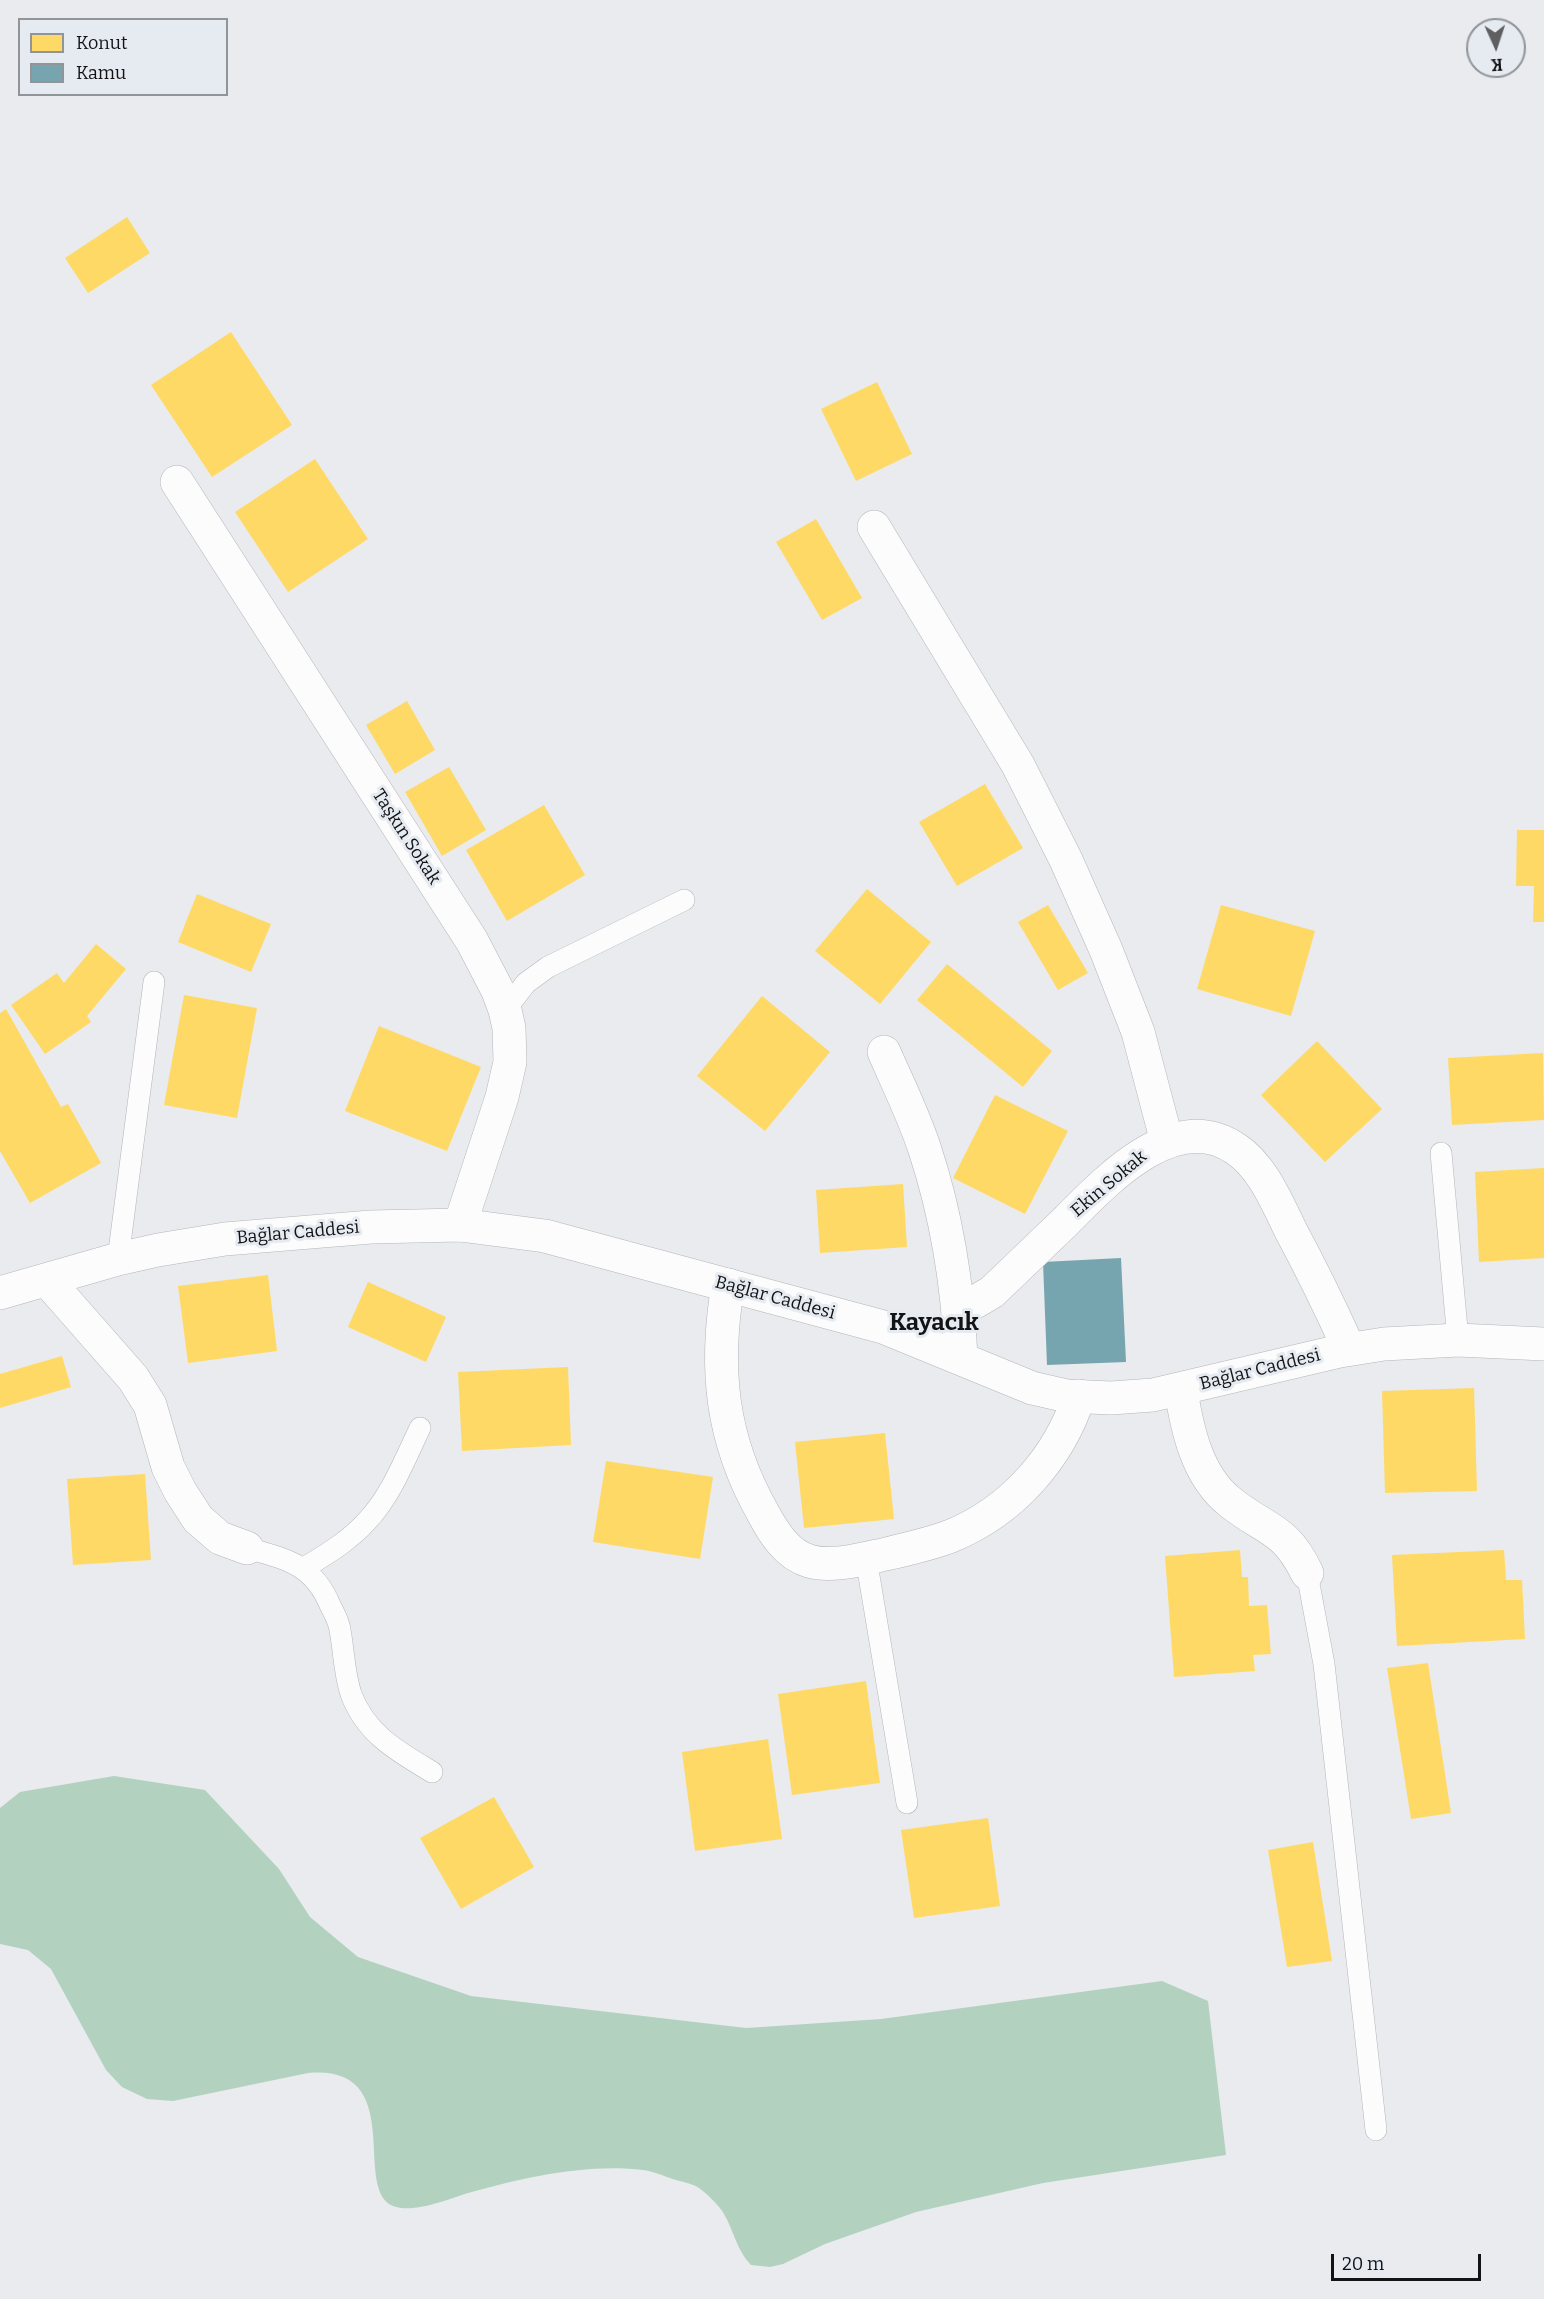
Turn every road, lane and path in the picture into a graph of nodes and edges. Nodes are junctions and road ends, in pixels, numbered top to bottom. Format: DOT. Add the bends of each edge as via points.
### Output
graph roads {
  1 [pos="177,482"];
  2 [pos="874,527"];
  3 [pos="684,900"];
  4 [pos="154,981"];
  5 [pos="505,1010"];
  6 [pos="884,1052"];
  7 [pos="1167,1142"];
  8 [pos="1441,1154"];
  9 [pos="460,1225"];
  10 [pos="118,1259"];
  11 [pos="47,1280"];
  12 [pos="728,1285"];
  13 [pos="0,1293"];
  14 [pos="959,1306"];
  15 [pos="1458,1340"];
  16 [pos="1544,1344"];
  17 [pos="1349,1349"];
  18 [pos="962,1358"];
  19 [pos="1180,1390"];
  20 [pos="1079,1396"];
  21 [pos="420,1428"];
  22 [pos="247,1548"];
  23 [pos="866,1558"];
  24 [pos="304,1568"];
  25 [pos="1307,1573"];
  26 [pos="432,1772"];
  27 [pos="907,1803"];
  28 [pos="1376,2130"];
  1 -- 5 [label="street, Taşkın Sokak" via="472,941"];
  2 -- 7 [label="street" via="1018,765 1066,860 1107,950 1138,1032"];
  3 -- 5 [label="lane" via="548,967 526,983"];
  4 -- 10 [label="lane"];
  5 -- 9 [label="street, Taşkın Sokak" via="510,1044 508,1075"];
  6 -- 14 [label="street" via="924,1148 938,1194"];
  7 -- 14 [label="street, Ekin Sokak" via="1147,1150 1103,1185 992,1292"];
  7 -- 17 [label="street, Ekin Sokak" via="1206,1137 1238,1149 1250,1161 1271,1192"];
  8 -- 15 [label="lane"];
  9 -- 10 [label="street, Bağlar Caddesi" via="371,1227 225,1239"];
  9 -- 12 [label="street, Bağlar Caddesi" via="545,1236"];
  10 -- 11 [label="street, Bağlar Caddesi"];
  11 -- 13 [label="street, Bağlar Caddesi"];
  11 -- 22 [label="street" via="133,1378 150,1405 172,1475 198,1519 220,1538"];
  12 -- 18 [label="street, Bağlar Caddesi" via="883,1327"];
  12 -- 23 [label="street" via="722,1323 722,1391 736,1455 755,1500 775,1534 792,1552 808,1561"];
  14 -- 18 [label="street"];
  15 -- 16 [label="street, Bağlar Caddesi"];
  15 -- 17 [label="street, Bağlar Caddesi"];
  17 -- 19 [label="street, Bağlar Caddesi"];
  18 -- 20 [label="street, Bağlar Caddesi" via="1032,1388"];
  19 -- 20 [label="street, Bağlar Caddesi" via="1111,1398"];
  19 -- 25 [label="street" via="1190,1437 1217,1490 1285,1539"];
  20 -- 23 [label="street" via="1049,1457 1004,1505 952,1535"];
  21 -- 24 [label="lane" via="391,1488 369,1520 341,1545"];
  22 -- 24 [label="lane" via="288,1559"];
  23 -- 27 [label="lane"];
  24 -- 26 [label="lane" via="318,1583 340,1627 351,1693 365,1720 390,1747"];
  25 -- 28 [label="lane" via="1324,1664"];
}
